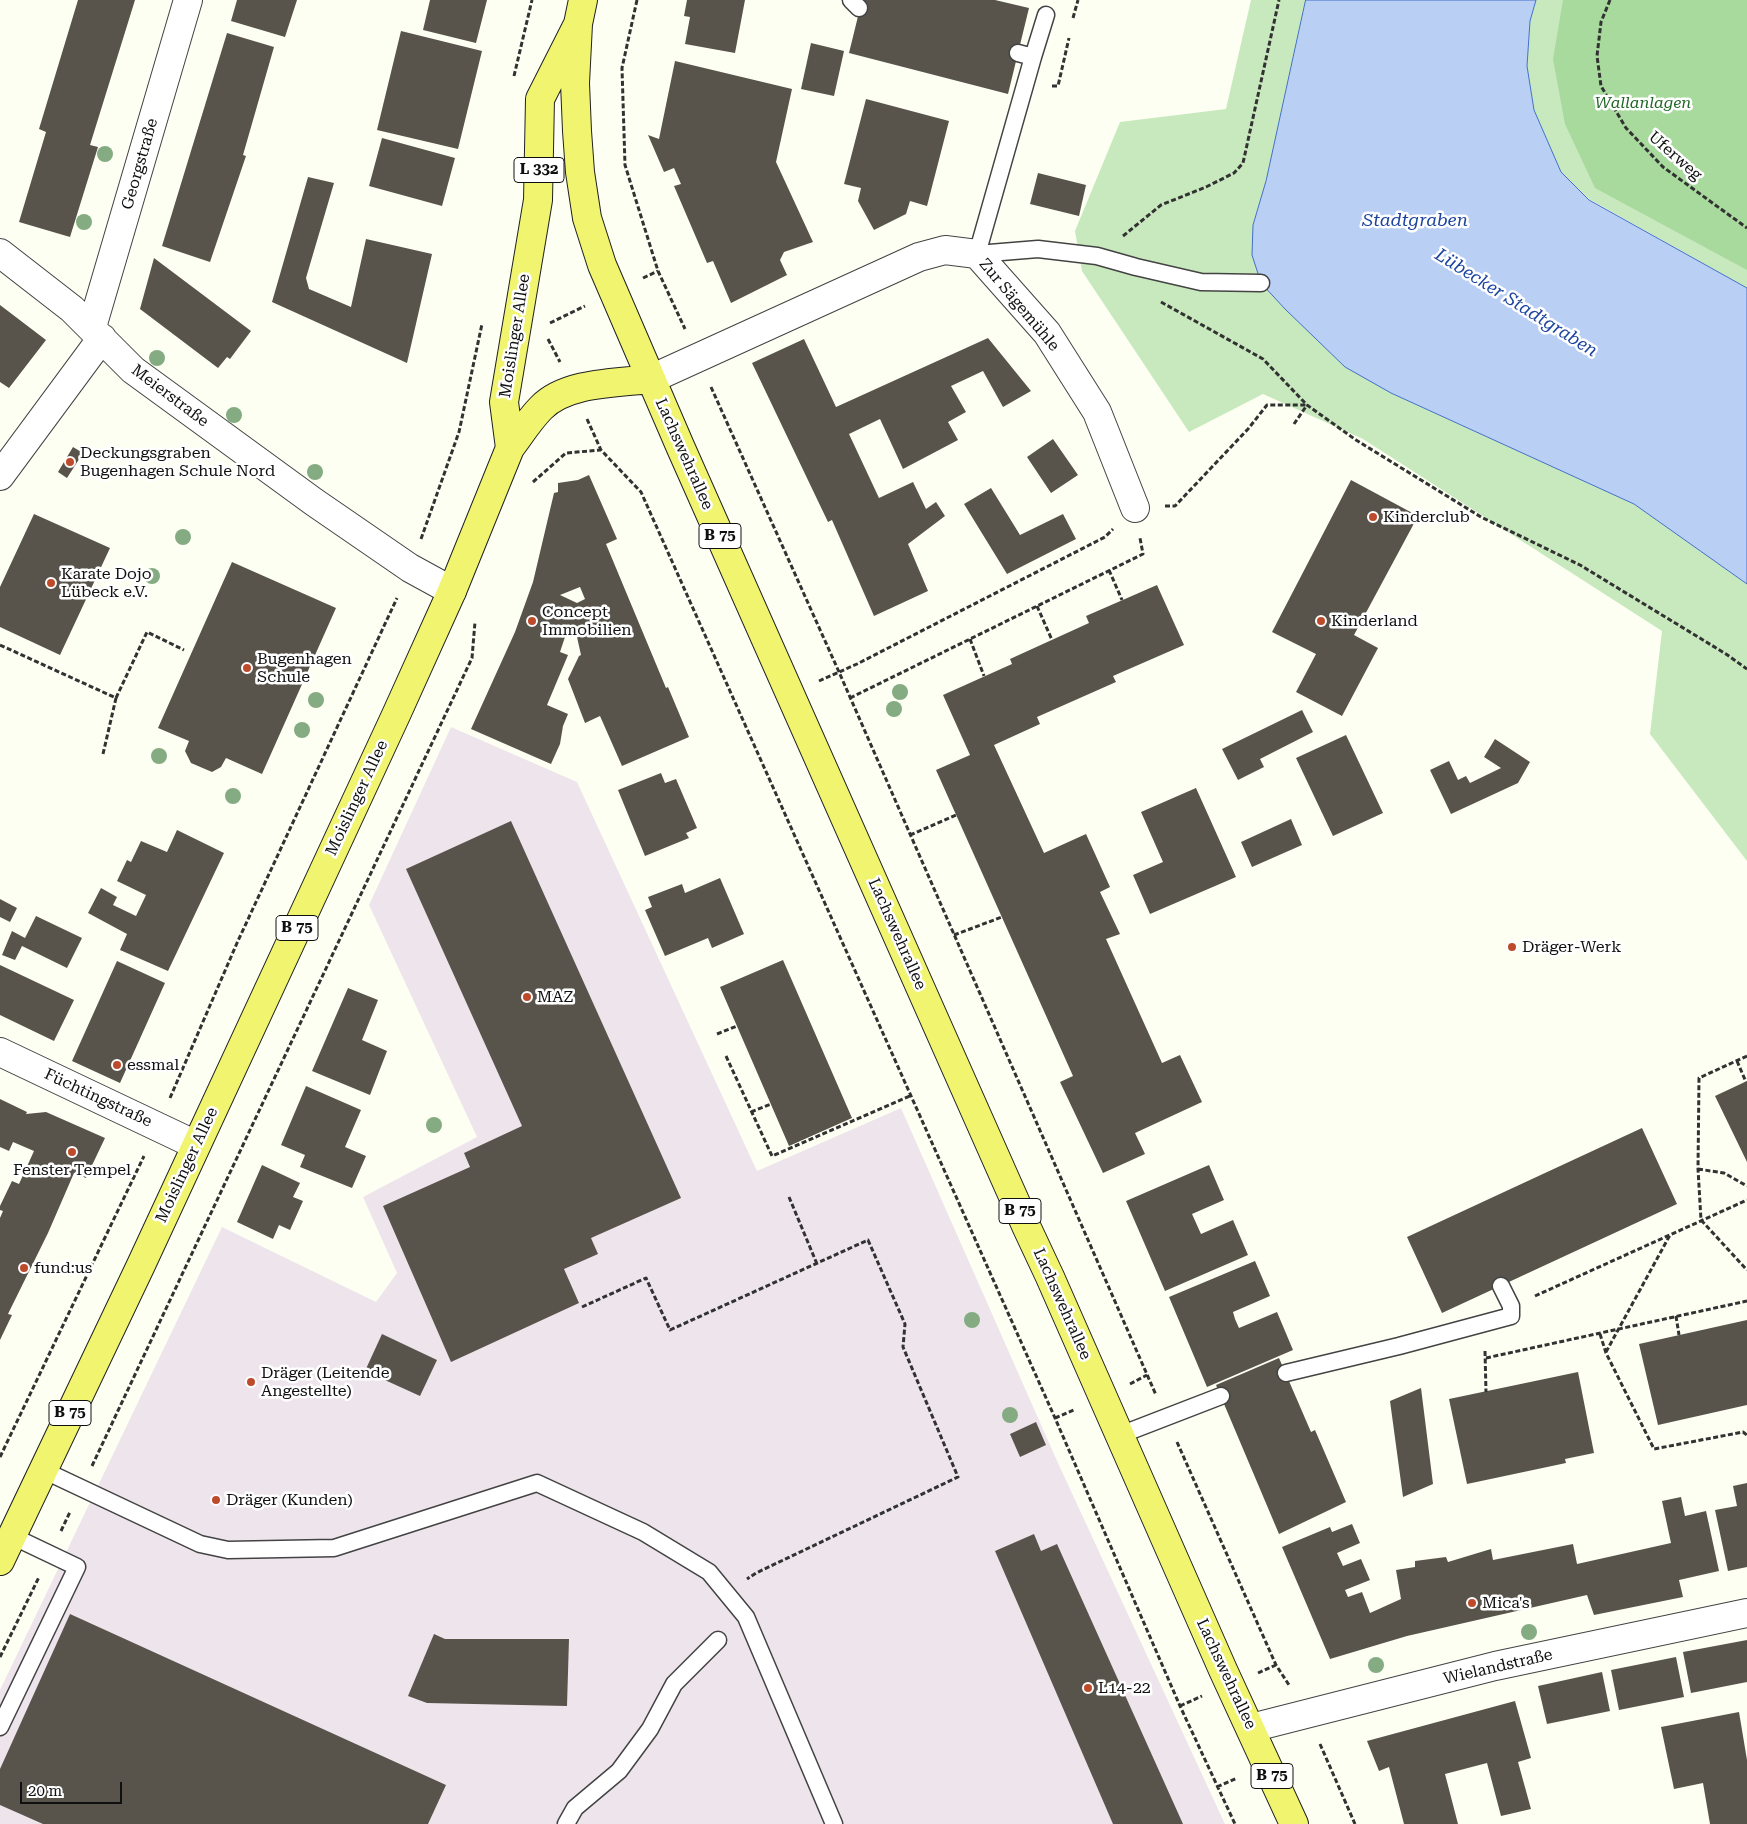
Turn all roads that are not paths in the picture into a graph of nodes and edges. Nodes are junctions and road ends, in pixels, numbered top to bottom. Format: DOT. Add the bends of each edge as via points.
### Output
graph roads {
  1 [pos="188,0"];
  2 [pos="580,12"];
  3 [pos="1046,15"];
  4 [pos="0,253"];
  5 [pos="977,254"];
  6 [pos="1261,283"];
  7 [pos="97,333"];
  8 [pos="651,378"];
  9 [pos="510,448"];
  10 [pos="0,476"];
  11 [pos="1134,508"];
  12 [pos="452,591"];
  13 [pos="0,1052"];
  14 [pos="196,1144"];
  15 [pos="1501,1286"];
  16 [pos="1286,1373"];
  17 [pos="1221,1396"];
  18 [pos="1120,1435"];
  19 [pos="43,1470"];
  20 [pos="12,1536"];
  21 [pos="0,1561"];
  22 [pos="1747,1613"];
  23 [pos="718,1640"];
  24 [pos="0,1728"];
  25 [pos="1251,1728"];
  26 [pos="566,1824"];
  27 [pos="834,1824"];
  28 [pos="1294,1824"];
  1 -- 7 [label="street, Georgstraße"];
  2 -- 8 [label="main road, Lachswehrallee / L 332" via="575,83 580,172 587,218 613,293"];
  2 -- 9 [label="main road, Moislinger Allee / L 332" via="540,99 538,200 504,402"];
  3 -- 5 [label="lane" via="1025,55"];
  4 -- 7 [label="street, Meierstraße" via="72,309"];
  5 -- 6 [label="lane" via="1038,248 1097,256 1201,282"];
  5 -- 8 [label="street, Zur Sägemühle" via="945,250 919,257"];
  5 -- 11 [label="street, Zur Sägemühle" via="1047,333 1098,412"];
  7 -- 10 [label="street, Georgstraße"];
  7 -- 12 [label="street, Meierstraße" via="133,370 314,502 410,568"];
  8 -- 9 [label="main road, B 75" via="574,388 541,408"];
  8 -- 18 [label="main road, Lachswehrallee / B 75"];
  9 -- 12 [label="main road, Moislinger Allee / B 75"];
  12 -- 14 [label="main road, Moislinger Allee / B 75"];
  13 -- 14 [label="street, Füchtingstraße"];
  14 -- 19 [label="main road, Moislinger Allee / B 75"];
  15 -- 16 [label="lane" via="1512,1306 1511,1316"];
  17 -- 18 [label="lane"];
  18 -- 25 [label="main road, Lachswehrallee / B 75"];
  19 -- 20 [label="main road, Moislinger Allee / B 75"];
  19 -- 27 [label="lane" via="200,1544 228,1550 334,1548 537,1483 643,1532 710,1572 746,1617"];
  20 -- 21 [label="main road, Moislinger Allee / B 75"];
  20 -- 24 [label="lane" via="77,1568"];
  22 -- 25 [label="street, Wielandstraße" via="1495,1666"];
  23 -- 26 [label="lane" via="674,1684 650,1729 619,1771 575,1808"];
  25 -- 28 [label="main road, Lachswehrallee / B 75"];
}
